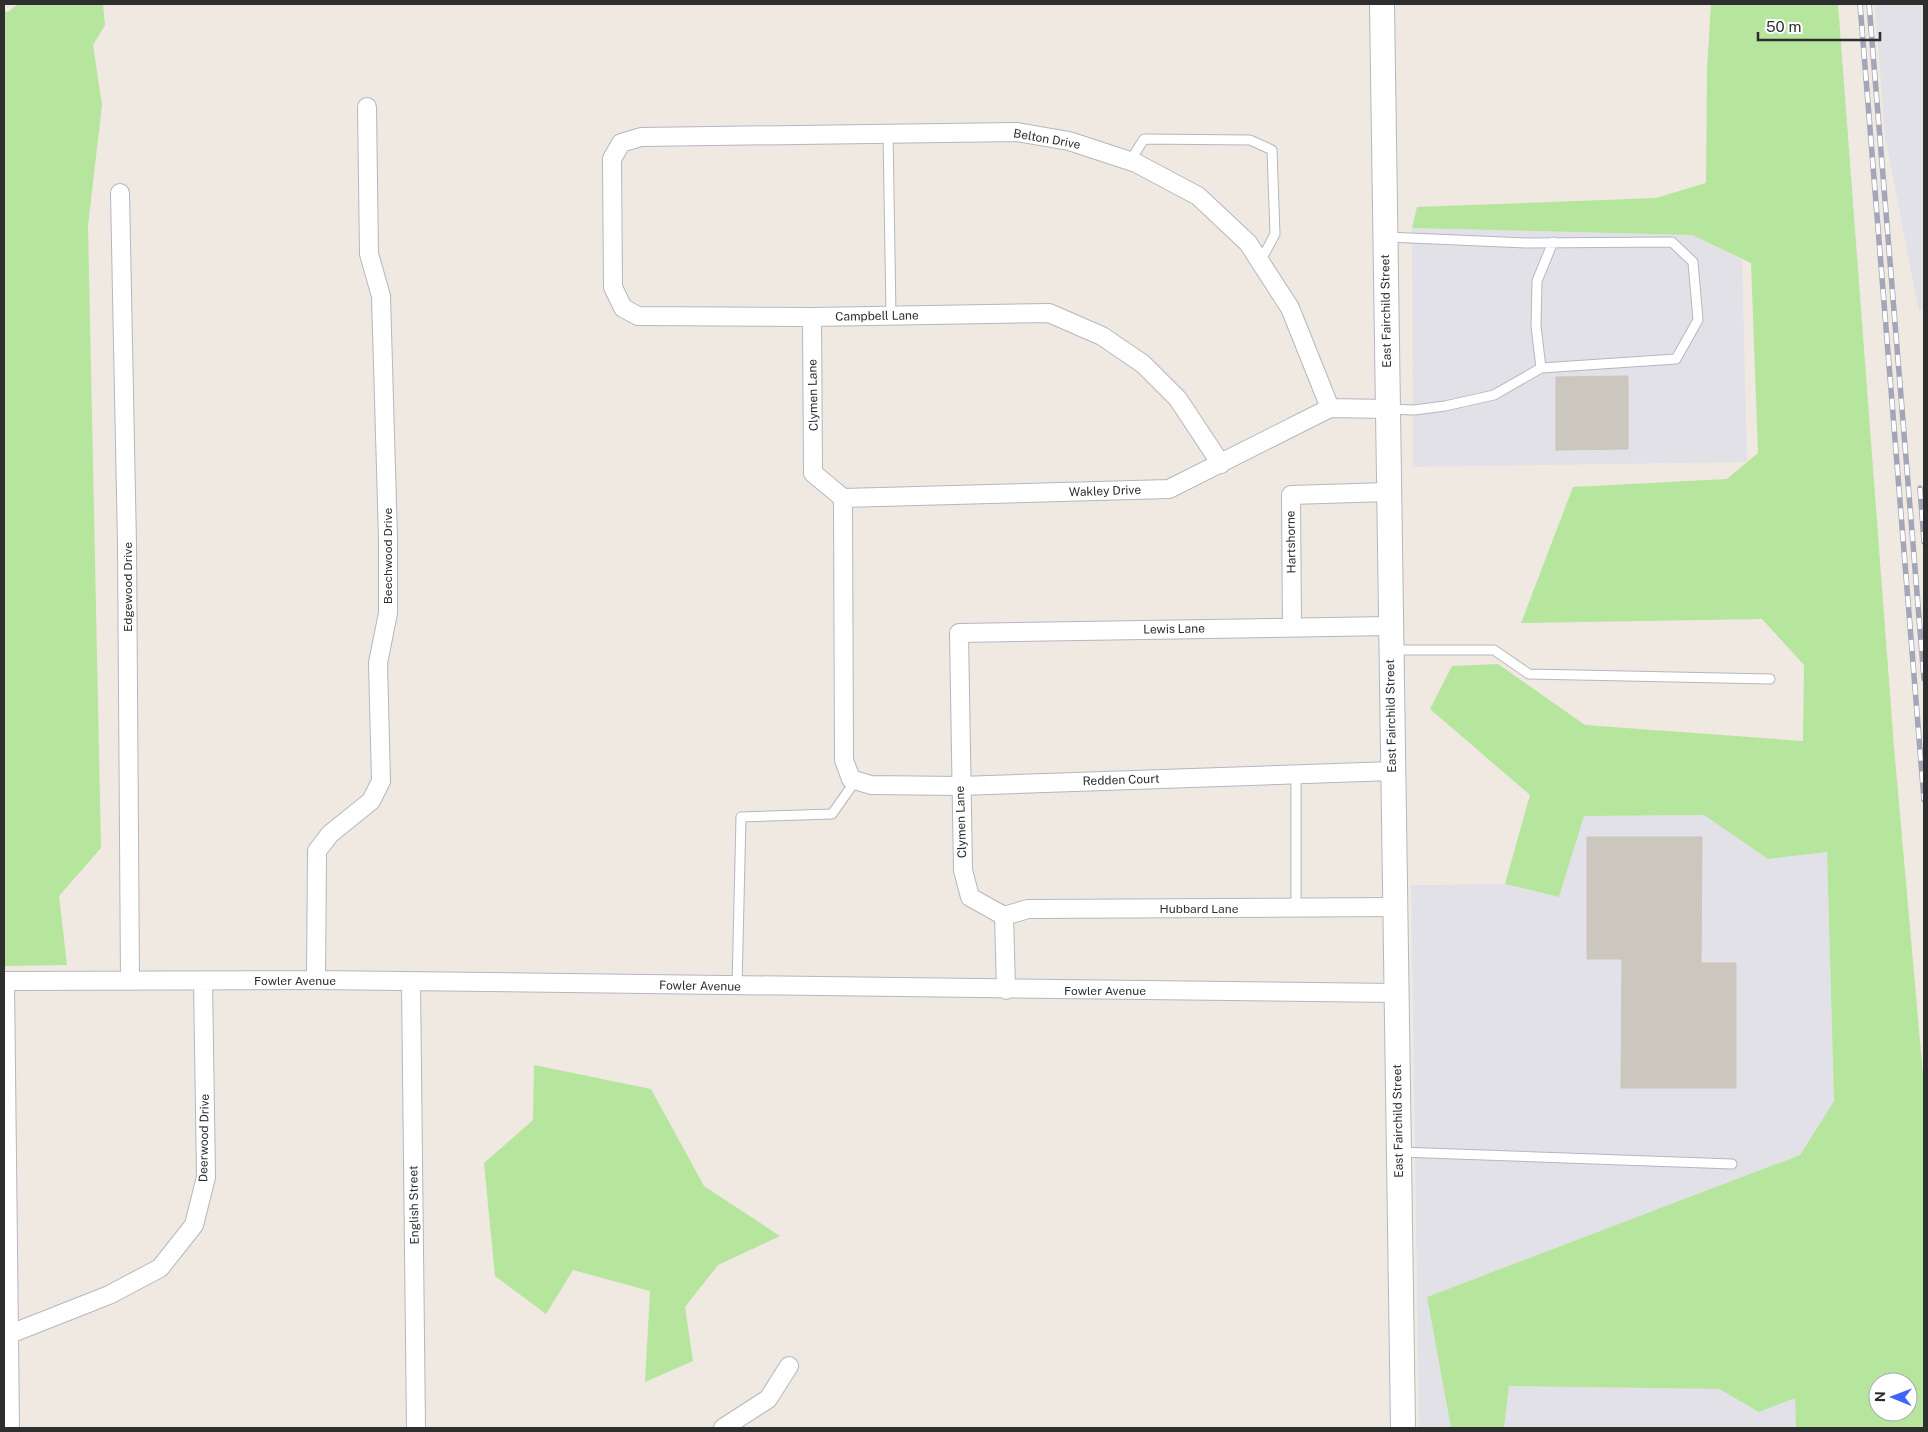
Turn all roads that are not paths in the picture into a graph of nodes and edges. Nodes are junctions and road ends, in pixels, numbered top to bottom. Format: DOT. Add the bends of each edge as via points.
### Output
graph roads {
  1 [pos="1382,4"];
  2 [pos="367,107"];
  3 [pos="888,133"];
  4 [pos="612,159"];
  5 [pos="1130,161"];
  6 [pos="120,193"];
  7 [pos="1385,237"];
  8 [pos="1553,242"];
  9 [pos="1260,262"];
  10 [pos="891,316"];
  11 [pos="812,317"];
  12 [pos="1541,368"];
  13 [pos="1330,408"];
  14 [pos="1387,409"];
  15 [pos="1221,464"];
  16 [pos="1388,492"];
  17 [pos="843,498"];
  18 [pos="1390,626"];
  19 [pos="1292,627"];
  20 [pos="959,633"];
  21 [pos="1390,650"];
  22 [pos="1770,679"];
  23 [pos="1393,771"];
  24 [pos="1296,774"];
  25 [pos="854,779"];
  26 [pos="960,786"];
  27 [pos="1396,907"];
  28 [pos="1296,908"];
  29 [pos="1004,916"];
  30 [pos="316,980"];
  31 [pos="4,981"];
  32 [pos="130,981"];
  33 [pos="203,981"];
  34 [pos="411,982"];
  35 [pos="737,987"];
  36 [pos="1006,990"];
  37 [pos="1396,993"];
  38 [pos="1399,1152"];
  39 [pos="1732,1164"];
  40 [pos="10,1334"];
  41 [pos="789,1366"];
  42 [pos="10,1428"];
  43 [pos="416,1428"];
  44 [pos="722,1428"];
  45 [pos="1403,1428"];
  1 -- 7 [label="street, East Fairchild Street"];
  2 -- 30 [label="street, Beechwood Drive" via="369,254 381,296 388,538 388,613 378,663 381,780 370,802 330,834 317,851"];
  3 -- 4 [label="street, Belton Drive" via="641,136 621,143"];
  3 -- 5 [label="street, Belton Drive" via="1017,132 1069,141"];
  3 -- 10 [label="lane"];
  4 -- 11 [label="street, Campbell Lane" via="613,287 623,308 638,316"];
  5 -- 9 [label="street, Belton Drive" via="1198,196 1248,243"];
  5 -- 9 [label="lane" via="1144,140 1250,140 1272,150 1275,234"];
  6 -- 32 [label="street, Edgewood Drive" via="127,544"];
  7 -- 8 [label="lane"];
  7 -- 14 [label="street, East Fairchild Street"];
  8 -- 12 [label="lane" via="1537,281 1536,326"];
  8 -- 12 [label="lane" via="1672,242 1692,262 1698,320 1676,359"];
  9 -- 13 [label="street, Belton Drive" via="1290,308"];
  10 -- 11 [label="street, Campbell Lane"];
  10 -- 15 [label="street, Campbell Lane" via="1049,313 1102,336 1143,364 1178,399"];
  11 -- 17 [label="street, Clymen Lane" via="813,473"];
  12 -- 14 [label="lane" via="1494,395 1445,406"];
  13 -- 14 [label="street, Wakley Drive"];
  13 -- 15 [label="street, Wakley Drive"];
  14 -- 16 [label="street, East Fairchild Street"];
  15 -- 17 [label="street, Wakley Drive" via="1169,489"];
  16 -- 18 [label="street, East Fairchild Street"];
  16 -- 19 [label="street, Hartshorne" via="1291,495"];
  17 -- 25 [label="street" via="844,760"];
  18 -- 19 [label="street, Lewis Lane"];
  18 -- 21 [label="street, East Fairchild Street"];
  19 -- 20 [label="street, Lewis Lane"];
  20 -- 26 [label="street, Clymen Lane"];
  21 -- 22 [label="lane" via="1494,650 1529,674"];
  21 -- 23 [label="street, East Fairchild Street"];
  23 -- 24 [label="street, Redden Court"];
  23 -- 27 [label="street, East Fairchild Street"];
  24 -- 26 [label="street, Redden Court"];
  24 -- 28 [label="lane"];
  25 -- 26 [label="street, Redden Court" via="871,785"];
  25 -- 35 [label="lane" via="832,814 741,817"];
  26 -- 29 [label="street, Clymen Lane" via="963,870 970,897"];
  27 -- 28 [label="street, Hubbard Lane"];
  27 -- 37 [label="street, East Fairchild Street"];
  28 -- 29 [label="street, Hubbard Lane" via="1028,909"];
  29 -- 36 [label="street"];
  30 -- 33 [label="street, Fowler Avenue"];
  30 -- 34 [label="street, Fowler Avenue"];
  31 -- 32 [label="street, Fowler Avenue"];
  31 -- 40 [label="street"];
  32 -- 33 [label="street, Fowler Avenue"];
  33 -- 40 [label="street, Deerwood Drive" via="206,1177 194,1225 160,1268 108,1295"];
  34 -- 35 [label="street, Fowler Avenue"];
  34 -- 43 [label="street, English Street"];
  35 -- 36 [label="street, Fowler Avenue"];
  36 -- 37 [label="street, Fowler Avenue"];
  37 -- 38 [label="street, East Fairchild Street"];
  38 -- 39 [label="lane"];
  38 -- 45 [label="street, East Fairchild Street"];
  40 -- 42 [label="street"];
  41 -- 44 [label="street" via="768,1400"];
}
